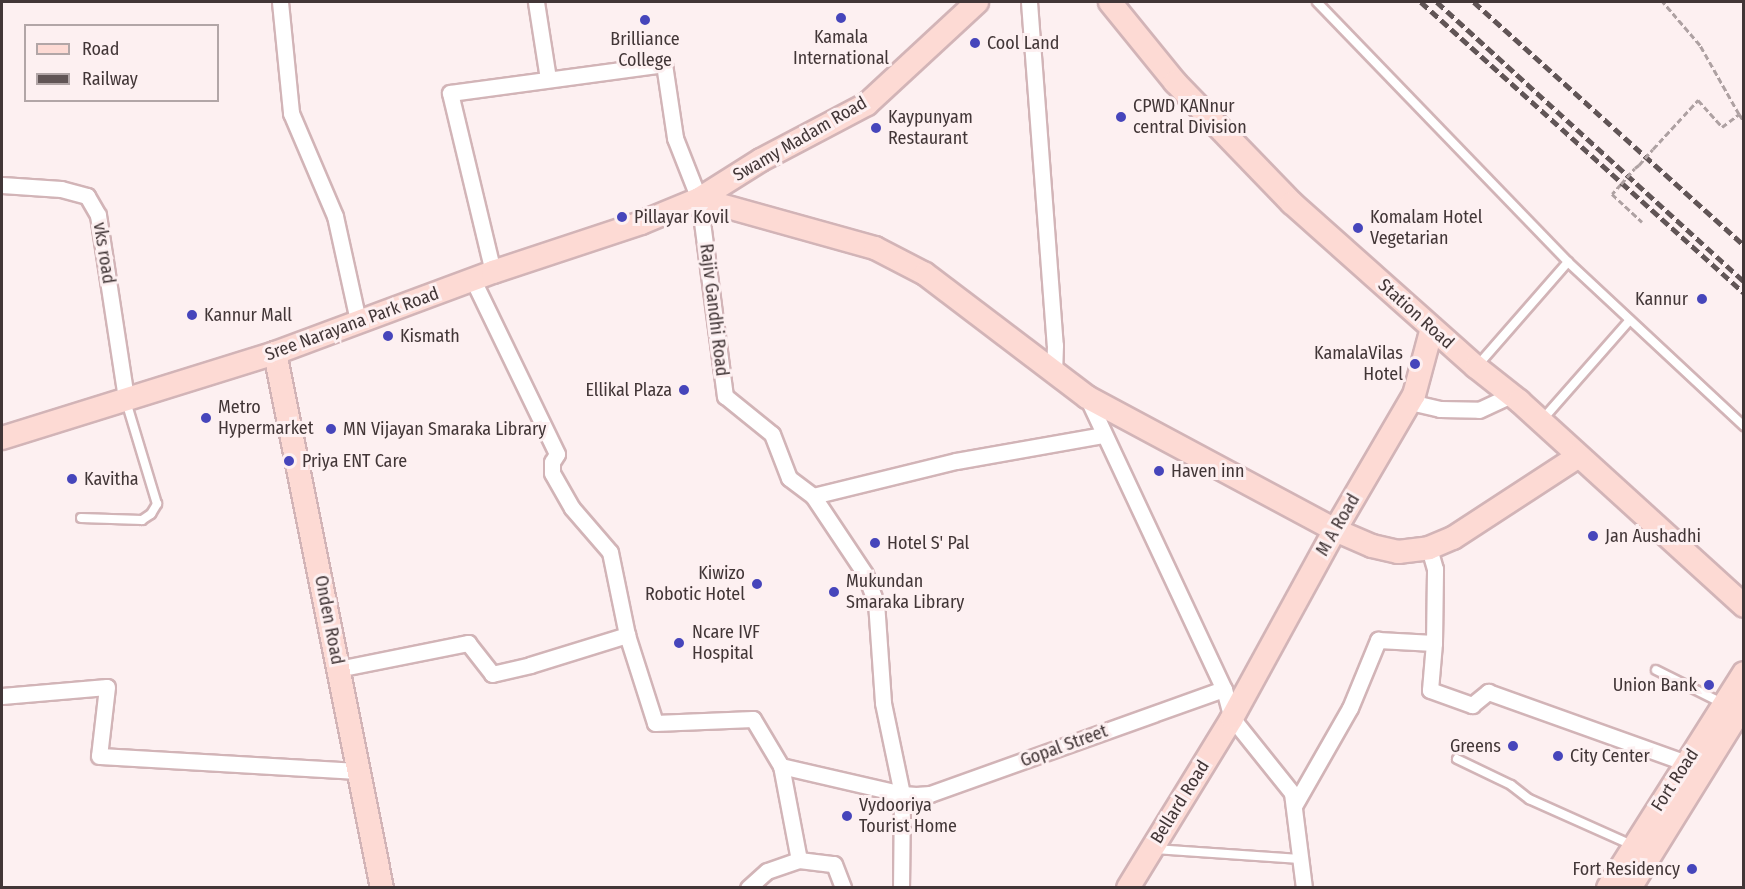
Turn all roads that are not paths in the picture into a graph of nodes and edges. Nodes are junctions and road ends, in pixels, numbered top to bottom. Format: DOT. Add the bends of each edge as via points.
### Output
graph roads {
  1 [pos="280,2"];
  2 [pos="536,2"];
  3 [pos="977,2"];
  4 [pos="1029,2"];
  5 [pos="1110,2"];
  6 [pos="1317,2"];
  7 [pos="548,79"];
  8 [pos="2,185"];
  9 [pos="699,199"];
  10 [pos="1568,262"];
  11 [pos="483,276"];
  12 [pos="1630,320"];
  13 [pos="358,321"];
  14 [pos="1432,328"];
  15 [pos="275,353"];
  16 [pos="1476,368"];
  17 [pos="1054,373"];
  18 [pos="1511,395"];
  19 [pos="1087,397"];
  20 [pos="126,399"];
  21 [pos="1410,402"];
  22 [pos="1541,421"];
  23 [pos="1743,426"];
  24 [pos="1104,435"];
  25 [pos="5,440"];
  26 [pos="1579,456"];
  27 [pos="813,496"];
  28 [pos="81,518"];
  29 [pos="1335,530"];
  30 [pos="1429,548"];
  31 [pos="1743,606"];
  32 [pos="627,635"];
  33 [pos="1434,643"];
  34 [pos="338,669"];
  35 [pos="1656,670"];
  36 [pos="1743,673"];
  37 [pos="1224,689"];
  38 [pos="2,696"];
  39 [pos="1733,704"];
  40 [pos="1232,718"];
  41 [pos="1457,759"];
  42 [pos="1686,763"];
  43 [pos="781,766"];
  44 [pos="359,771"];
  45 [pos="902,794"];
  46 [pos="1294,806"];
  47 [pos="1633,845"];
  48 [pos="1151,849"];
  49 [pos="1300,859"];
  50 [pos="799,860"];
  51 [pos="382,888"];
  52 [pos="748,888"];
  53 [pos="843,888"];
  54 [pos="901,888"];
  55 [pos="1128,888"];
  56 [pos="1304,888"];
  57 [pos="1608,888"];
  58 [pos="1630,888"];
  1 -- 13 [label="street" via="291,113 334,216"];
  2 -- 7 [label="street"];
  3 -- 9 [label="main road, Swamy Madam Road" via="867,104 761,160"];
  4 -- 17 [label="street"];
  5 -- 14 [label="main road, Station Road" via="1175,82 1292,203"];
  6 -- 10 [label="lane"];
  7 -- 9 [label="street, Rajiv Gandhi Road" via="664,64 675,138"];
  7 -- 11 [label="street" via="450,93"];
  8 -- 20 [label="street, vks road" via="61,189 87,196 93,205 98,215"];
  9 -- 11 [label="main road, Sree Narayana Park Road" via="641,223"];
  9 -- 17 [label="main road" via="875,248 925,274"];
  9 -- 27 [label="street, Rajiv Gandhi Road" via="725,396 772,434 789,478"];
  10 -- 12 [label="lane"];
  10 -- 16 [label="lane"];
  11 -- 13 [label="main road, Sree Narayana Park Road"];
  11 -- 32 [label="street" via="557,454 552,473 572,508 610,552"];
  12 -- 22 [label="lane"];
  12 -- 23 [label="lane"];
  13 -- 15 [label="main road, Sree Narayana Park Road"];
  14 -- 16 [label="main road, Station Road"];
  14 -- 21 [label="main road, M A Road"];
  15 -- 20 [label="main road, Sree Narayana Park Road"];
  15 -- 34 [label="main road, Onden Road"];
  16 -- 18 [label="main road, Station Road"];
  17 -- 19 [label="main road"];
  18 -- 21 [label="street" via="1479,410 1440,409"];
  18 -- 22 [label="main road, Station Road"];
  19 -- 24 [label="street"];
  19 -- 29 [label="main road"];
  20 -- 25 [label="main road, Sree Narayana Park Road"];
  20 -- 28 [label="lane" via="157,504 142,519"];
  21 -- 29 [label="main road, M A Road"];
  22 -- 26 [label="main road, Station Road"];
  24 -- 27 [label="street" via="956,461"];
  24 -- 37 [label="street"];
  26 -- 30 [label="main road" via="1453,538"];
  26 -- 31 [label="main road, Station Road"];
  27 -- 45 [label="street, Rajiv Gandhi Road" via="865,574 876,602 883,703"];
  29 -- 30 [label="main road" via="1398,552"];
  29 -- 40 [label="main road, M A Road"];
  30 -- 33 [label="street" via="1435,569"];
  32 -- 34 [label="street" via="492,674 468,643"];
  32 -- 43 [label="street" via="655,723 753,719"];
  33 -- 42 [label="street" via="1430,690 1472,705 1488,692"];
  33 -- 46 [label="street" via="1378,640 1350,708"];
  34 -- 44 [label="main road, Onden Road"];
  35 -- 39 [label="lane"];
  36 -- 39 [label="main road, Fort Road"];
  37 -- 40 [label="street"];
  37 -- 45 [label="street, Gopal Street" via="930,794"];
  38 -- 44 [label="street" via="107,687 99,756"];
  39 -- 42 [label="main road, Fort Road"];
  39 -- 58 [label="main road, Fort Road"];
  40 -- 46 [label="street" via="1281,777 1292,793"];
  40 -- 48 [label="main road, Bellard Road"];
  41 -- 47 [label="lane" via="1511,784 1529,799"];
  42 -- 47 [label="main road, Fort Road"];
  43 -- 45 [label="street, Gopal Street"];
  43 -- 50 [label="street"];
  44 -- 51 [label="main road, Onden Road"];
  45 -- 54 [label="street, Rajiv Gandhi Road"];
  46 -- 49 [label="street"];
  47 -- 57 [label="main road, Fort Road"];
  48 -- 49 [label="lane"];
  48 -- 55 [label="main road, Bellard Road"];
  49 -- 56 [label="street"];
  50 -- 52 [label="street" via="767,871"];
  50 -- 53 [label="street" via="834,864"];
}
